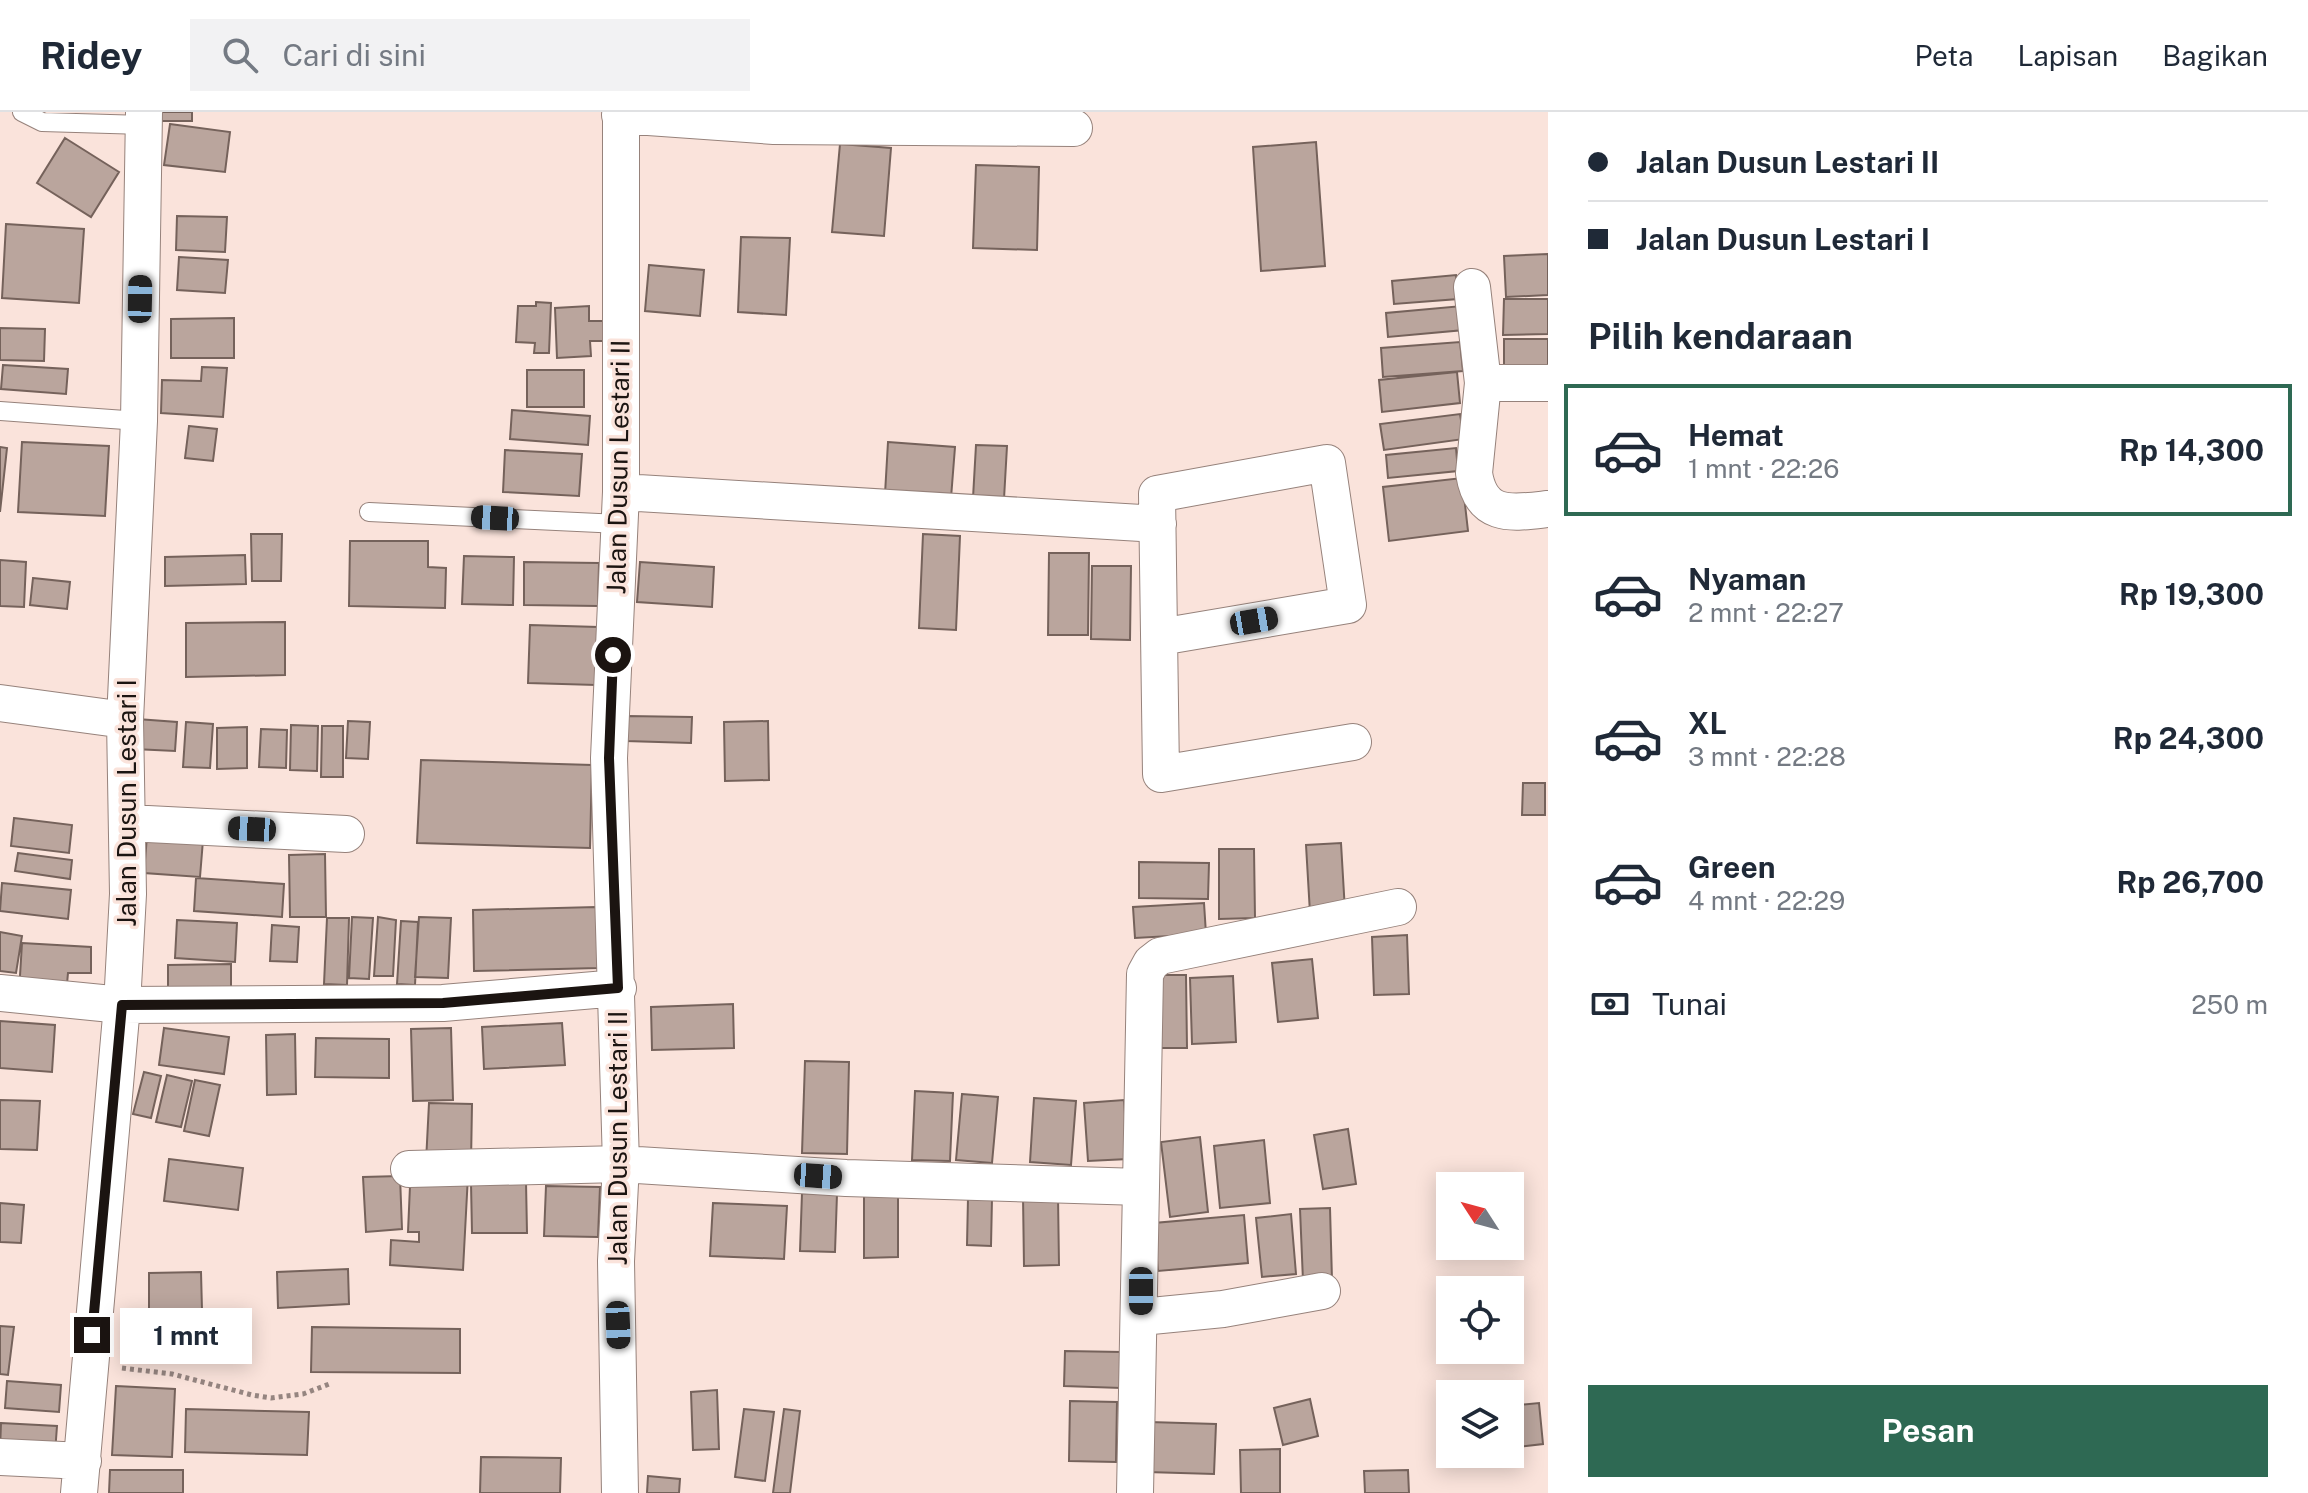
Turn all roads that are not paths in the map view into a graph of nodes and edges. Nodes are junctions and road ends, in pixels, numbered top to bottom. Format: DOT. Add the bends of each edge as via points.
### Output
graph roads {
  1 [pos="22,112"];
  2 [pos="620,113"];
  3 [pos="144,119"];
  4 [pos="1074,128"];
  5 [pos="1472,287"];
  6 [pos="1483,383"];
  7 [pos="1548,383"];
  8 [pos="0,411"];
  9 [pos="139,421"];
  10 [pos="621,508"];
  11 [pos="1548,509"];
  12 [pos="369,512"];
  13 [pos="1158,524"];
  14 [pos="1160,637"];
  15 [pos="0,703"];
  16 [pos="125,720"];
  17 [pos="1353,742"];
  18 [pos="128,823"];
  19 [pos="346,834"];
  20 [pos="1398,907"];
  21 [pos="618,988"];
  22 [pos="0,993"];
  23 [pos="122,1005"];
  24 [pos="621,1164"];
  25 [pos="409,1169"];
  26 [pos="1141,1187"];
  27 [pos="1322,1291"];
  28 [pos="1141,1317"];
  29 [pos="0,1457"];
  30 [pos="81,1477"];
  31 [pos="620,1493"];
  32 [pos="1135,1493"];
  1 -- 3 [label="lane" via="42,122"];
  2 -- 4 [label="street" via="774,126"];
  2 -- 10 [label="street, Jalan Dusun Lestari II"];
  3 -- 9 [label="street, Jalan Dusun Lestari I"];
  5 -- 6 [label="street"];
  6 -- 7 [label="street"];
  6 -- 11 [label="street" via="1474,473 1480,495 1504,512"];
  8 -- 9 [label="lane"];
  9 -- 16 [label="street, Jalan Dusun Lestari I"];
  10 -- 12 [label="lane"];
  10 -- 13 [label="street"];
  10 -- 21 [label="street, Jalan Dusun Lestari II" via="609,758"];
  13 -- 14 [label="street"];
  13 -- 14 [label="street" via="1157,494 1327,463 1348,605"];
  14 -- 17 [label="street" via="1161,774"];
  15 -- 16 [label="street"];
  16 -- 18 [label="street, Jalan Dusun Lestari I"];
  18 -- 19 [label="street"];
  18 -- 23 [label="street, Jalan Dusun Lestari I"];
  20 -- 26 [label="street" via="1154,959 1145,974"];
  21 -- 23 [label="street" via="443,1003"];
  21 -- 24 [label="street, Jalan Dusun Lestari II"];
  22 -- 23 [label="street"];
  23 -- 30 [label="street, Jalan Dusun Lestari I"];
  24 -- 25 [label="street"];
  24 -- 26 [label="street" via="846,1178"];
  24 -- 31 [label="street, Jalan Dusun Lestari II" via="616,1261"];
  26 -- 28 [label="street"];
  27 -- 28 [label="street"];
  28 -- 32 [label="street"];
  29 -- 30 [label="street"];
}
